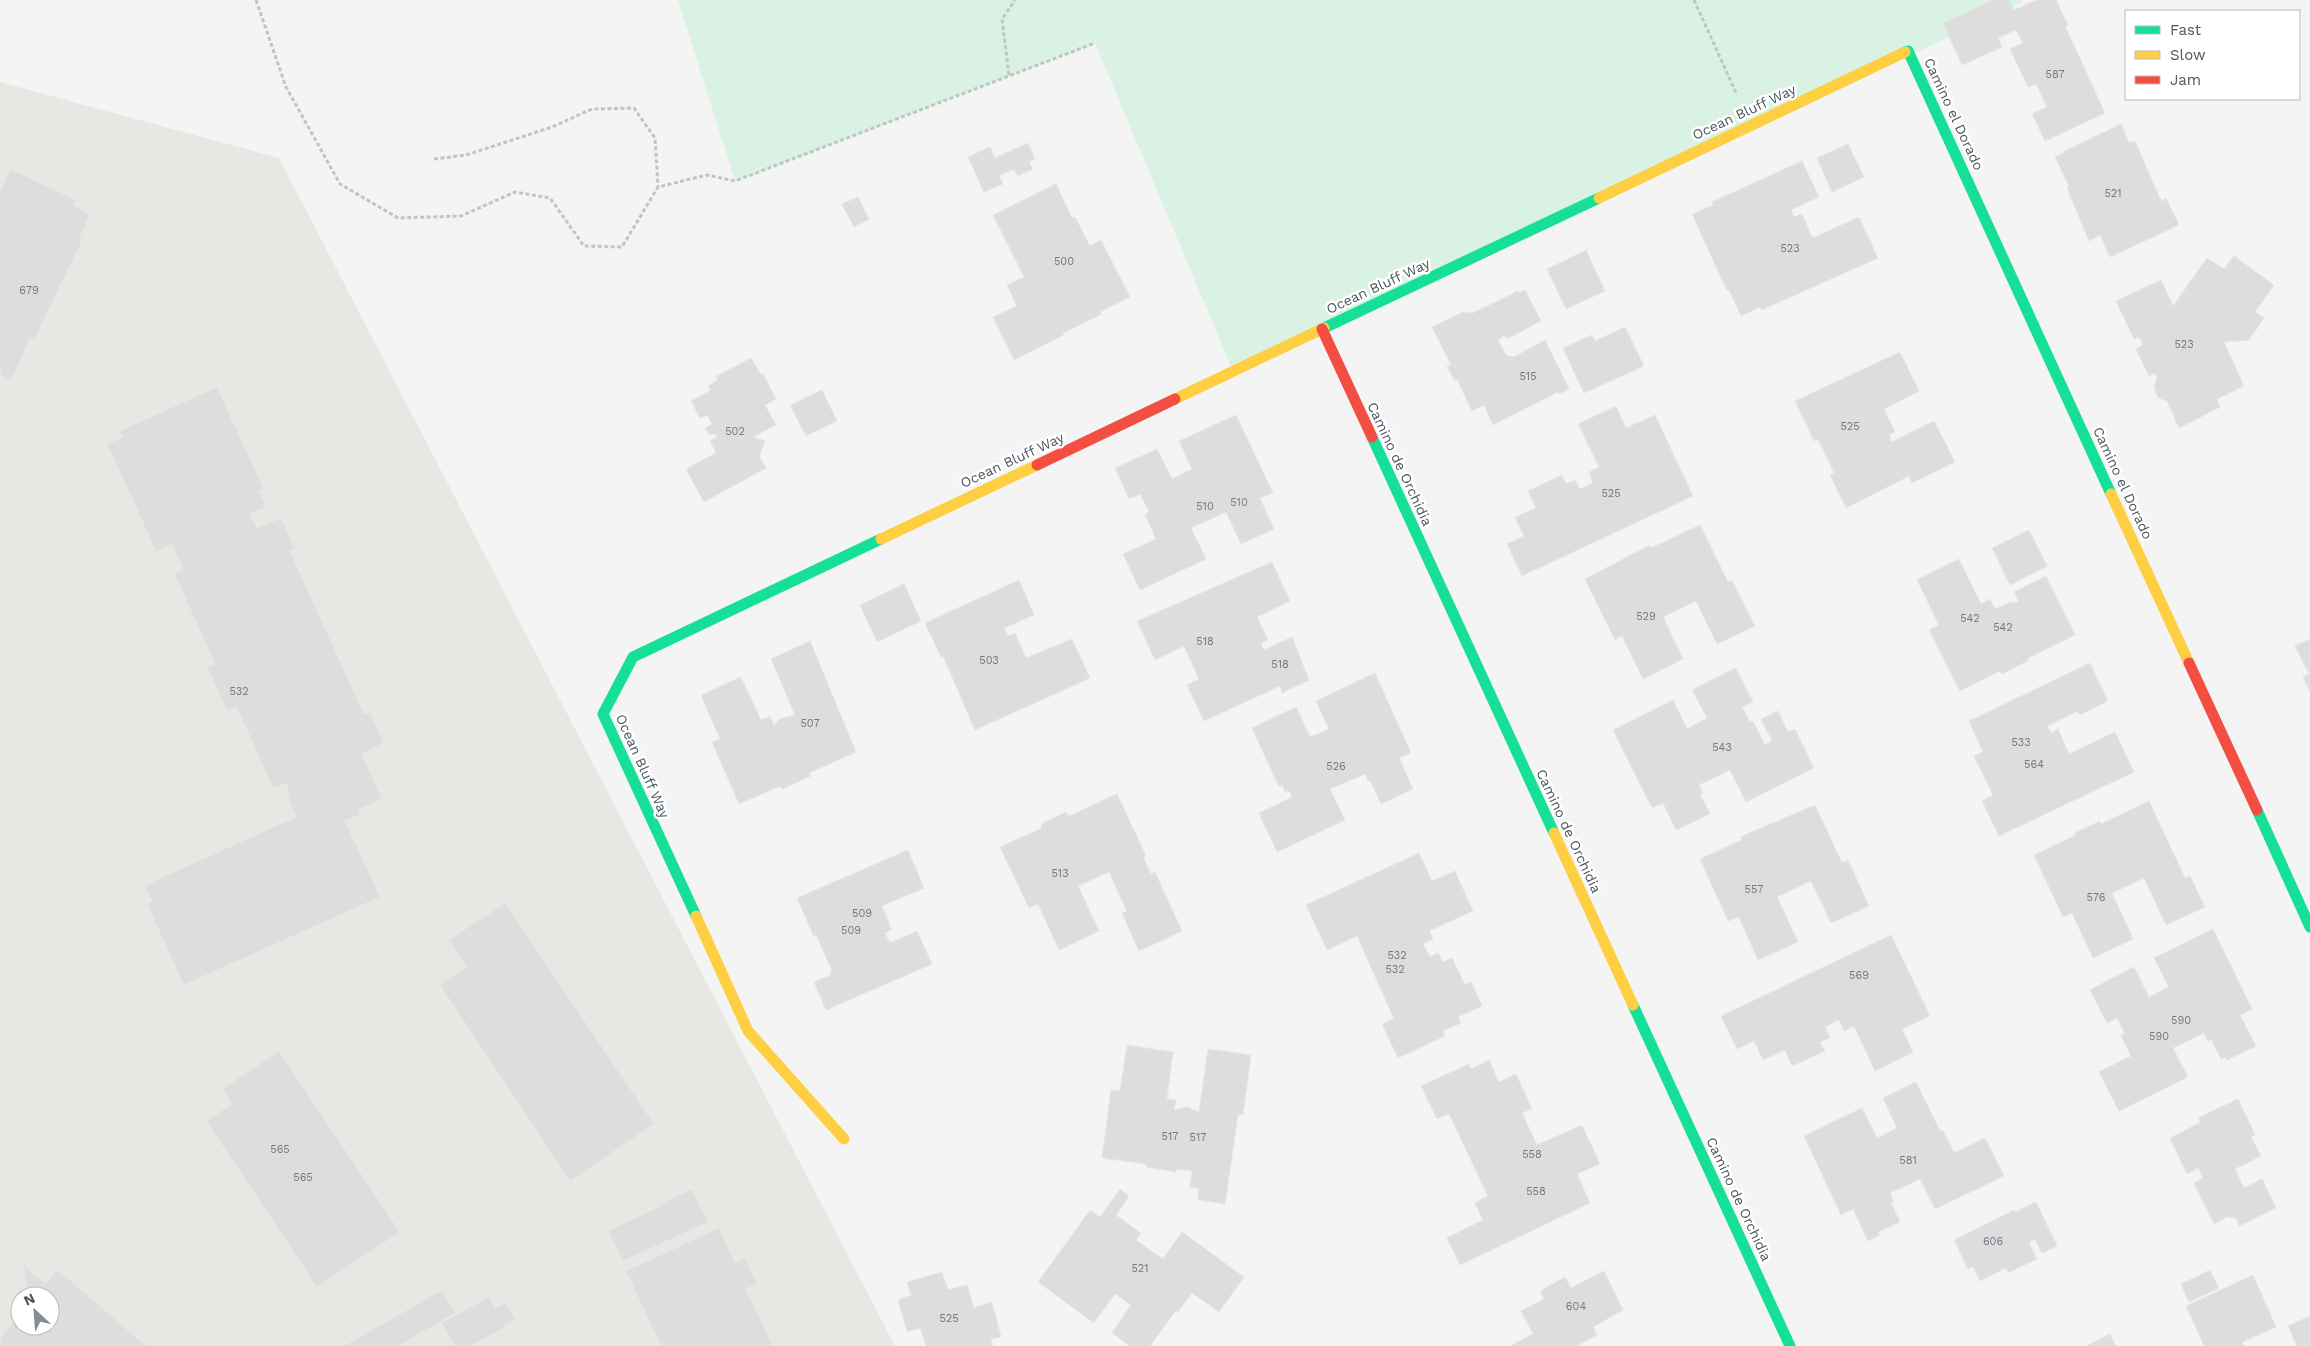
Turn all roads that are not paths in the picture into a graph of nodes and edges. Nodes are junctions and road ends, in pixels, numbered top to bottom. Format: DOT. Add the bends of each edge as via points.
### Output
graph roads {
  1 [pos="1908,51"];
  2 [pos="1322,329"];
  3 [pos="2310,927"];
  4 [pos="844,1139"];
  5 [pos="1790,1346"];
  1 -- 2 [label="street, Ocean Bluff Way"];
  1 -- 3 [label="street, Camino el Dorado"];
  2 -- 4 [label="street, Ocean Bluff Way" via="633,657 603,714 748,1032"];
  2 -- 5 [label="street, Camino de Orchidia"];
}
